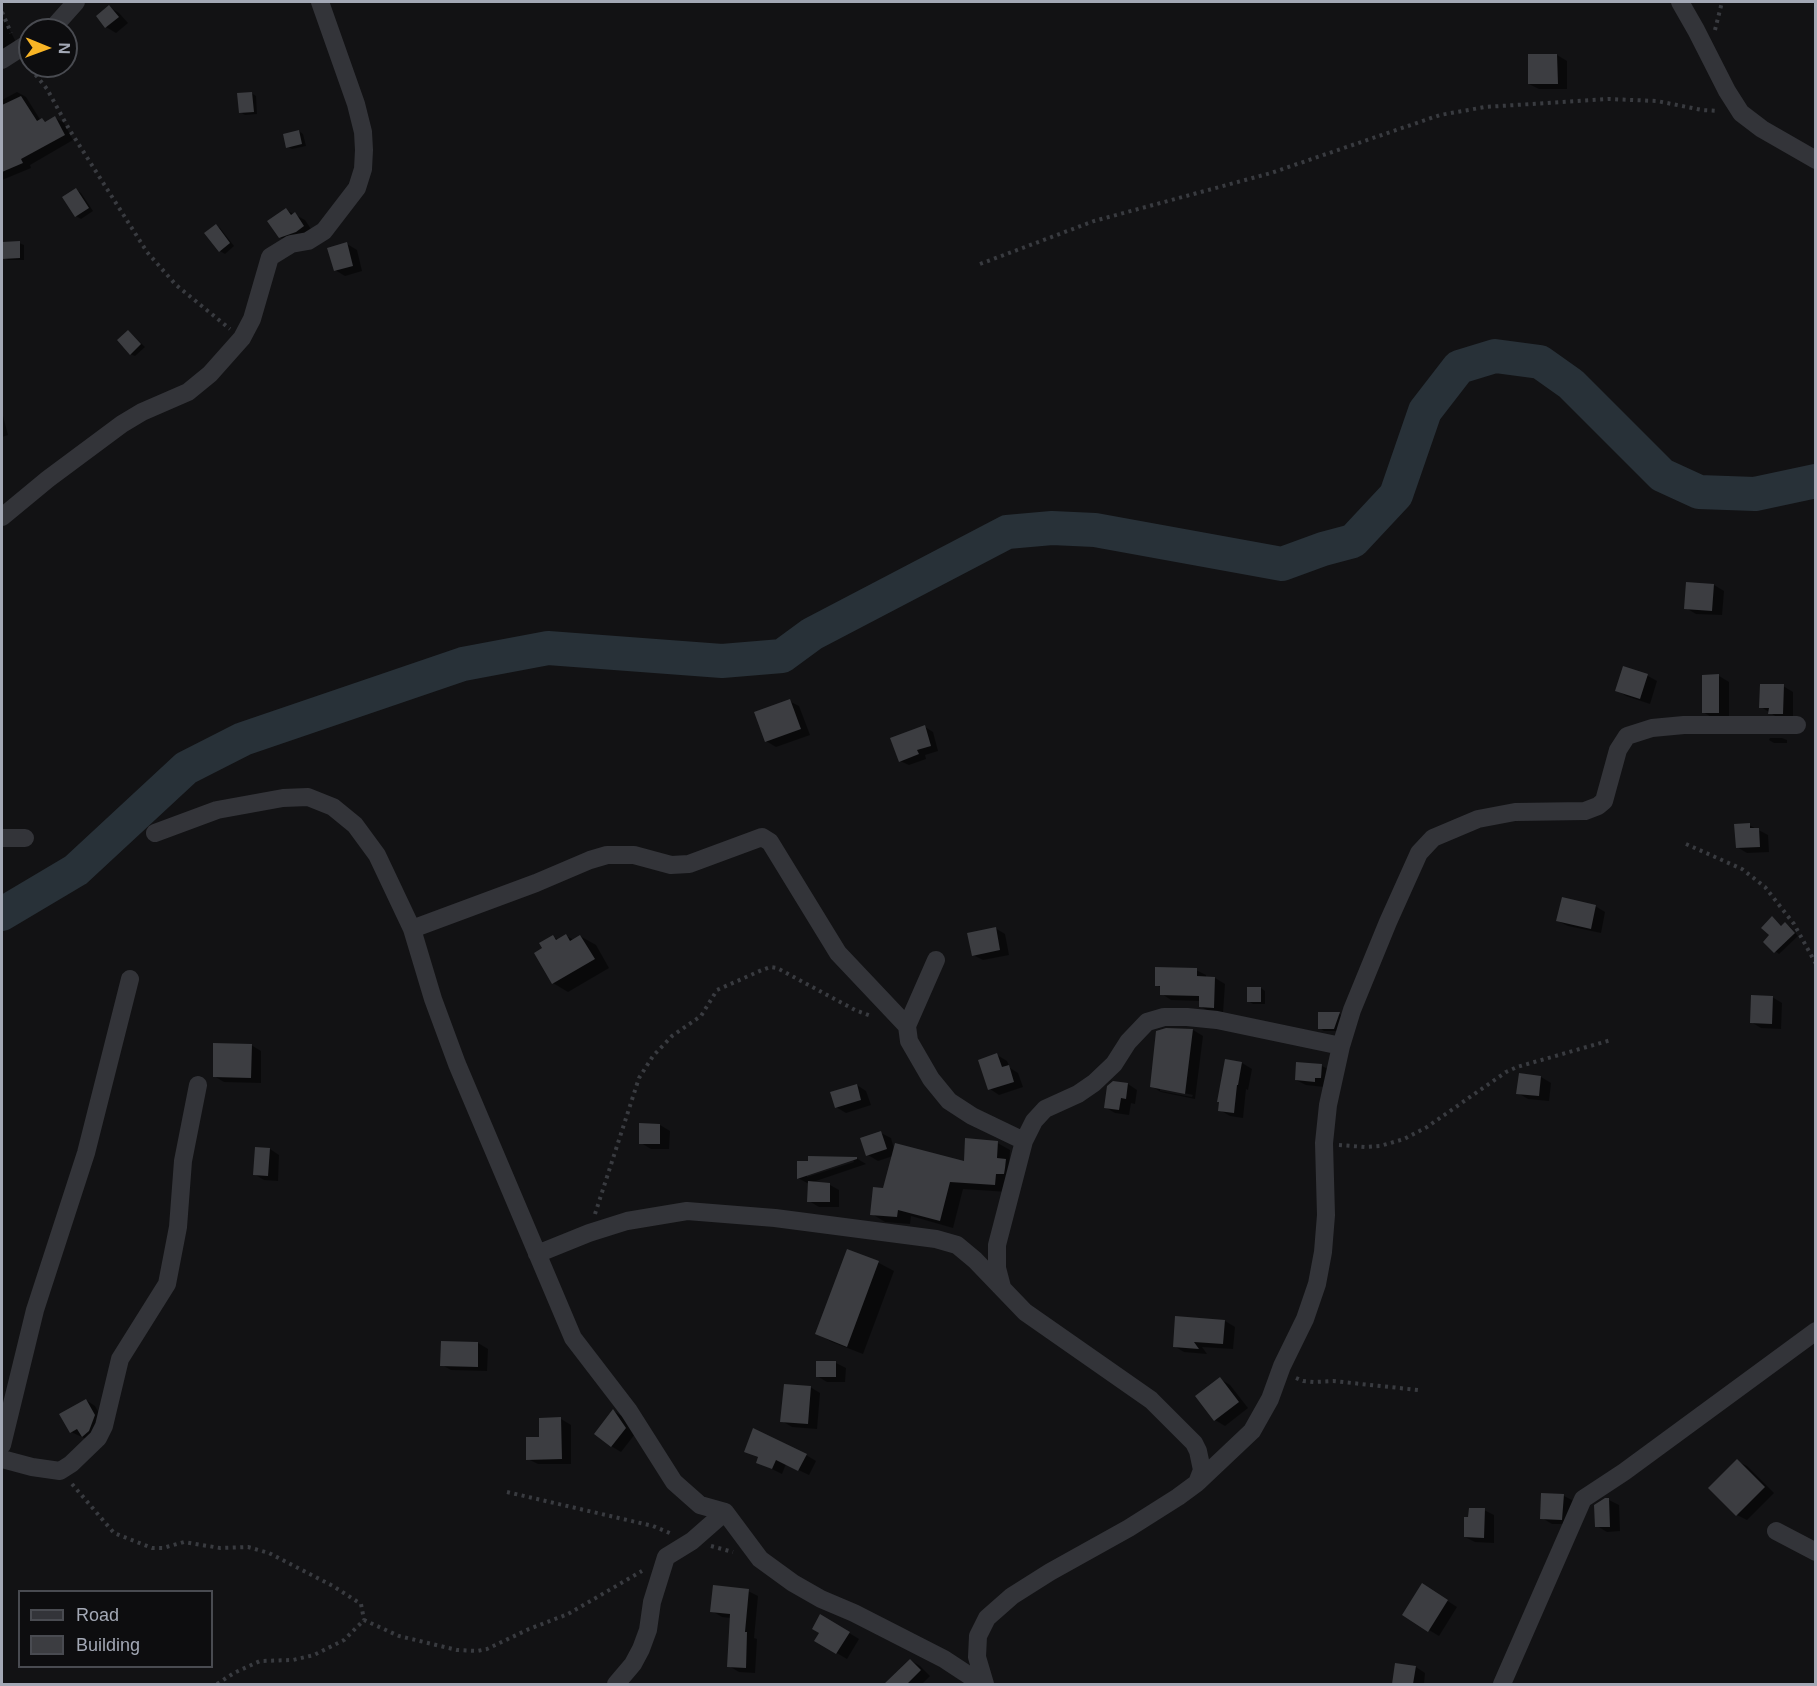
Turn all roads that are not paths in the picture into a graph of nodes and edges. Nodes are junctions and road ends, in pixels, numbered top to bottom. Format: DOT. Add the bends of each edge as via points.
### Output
graph roads {
  1 [pos="76,2"];
  2 [pos="320,2"];
  3 [pos="1680,2"];
  4 [pos="62,18"];
  5 [pos="1815,160"];
  6 [pos="2,518"];
  7 [pos="1797,725"];
  8 [pos="155,833"];
  9 [pos="2,838"];
  10 [pos="25,838"];
  11 [pos="412,928"];
  12 [pos="936,960"];
  13 [pos="130,979"];
  14 [pos="903,1021"];
  15 [pos="1341,1046"];
  16 [pos="198,1085"];
  17 [pos="1024,1141"];
  18 [pos="537,1254"];
  19 [pos="1002,1289"];
  20 [pos="1815,1331"];
  21 [pos="2,1444"];
  22 [pos="2,1459"];
  23 [pos="1197,1482"];
  24 [pos="725,1512"];
  25 [pos="1776,1531"];
  26 [pos="1815,1552"];
  27 [pos="616,1684"];
  28 [pos="983,1684"];
  29 [pos="1502,1684"];
  1 -- 4 [label="street"];
  2 -- 6 [label="street" via="356,104 364,150 357,188 324,231 270,257 252,320 242,338 210,374 188,392 122,424"];
  3 -- 5 [label="street" via="1741,113"];
  7 -- 15 [label="street" via="1652,728 1627,736 1618,750 1604,801 1598,806 1585,811 1515,812 1487,817 1433,838 1411,869 1352,1010"];
  8 -- 11 [label="street" via="218,810 308,797 333,807 355,825 377,855"];
  9 -- 10 [label="street"];
  11 -- 14 [label="street" via="607,855 689,864 762,837 770,842 838,953"];
  11 -- 18 [label="street" via="457,1064"];
  12 -- 14 [label="street"];
  13 -- 21 [label="street" via="86,1153 35,1310"];
  14 -- 17 [label="street" via="909,1041 949,1101"];
  15 -- 17 [label="street" via="1217,1020 1164,1017 1147,1022 1094,1083 1045,1109"];
  15 -- 23 [label="street" via="1324,1143 1326,1215 1317,1284 1270,1399 1252,1431"];
  16 -- 22 [label="street" via="183,1161 178,1227 167,1284 120,1359 108,1415 98,1438 60,1471"];
  17 -- 19 [label="street" via="997,1245"];
  18 -- 19 [label="street" via="627,1221 687,1212 775,1218 957,1245"];
  18 -- 24 [label="street" via="573,1338 629,1411 674,1482 700,1505"];
  19 -- 23 [label="street" via="1025,1312 1151,1400 1178,1426 1198,1451 1202,1470"];
  20 -- 29 [label="street" via="1583,1499"];
  23 -- 28 [label="street" via="1129,1528 1012,1596 987,1618 978,1636"];
  24 -- 27 [label="street" via="692,1541 666,1557 641,1649"];
  24 -- 28 [label="street" via="760,1559 793,1583 944,1659"];
  25 -- 26 [label="street"];
}
